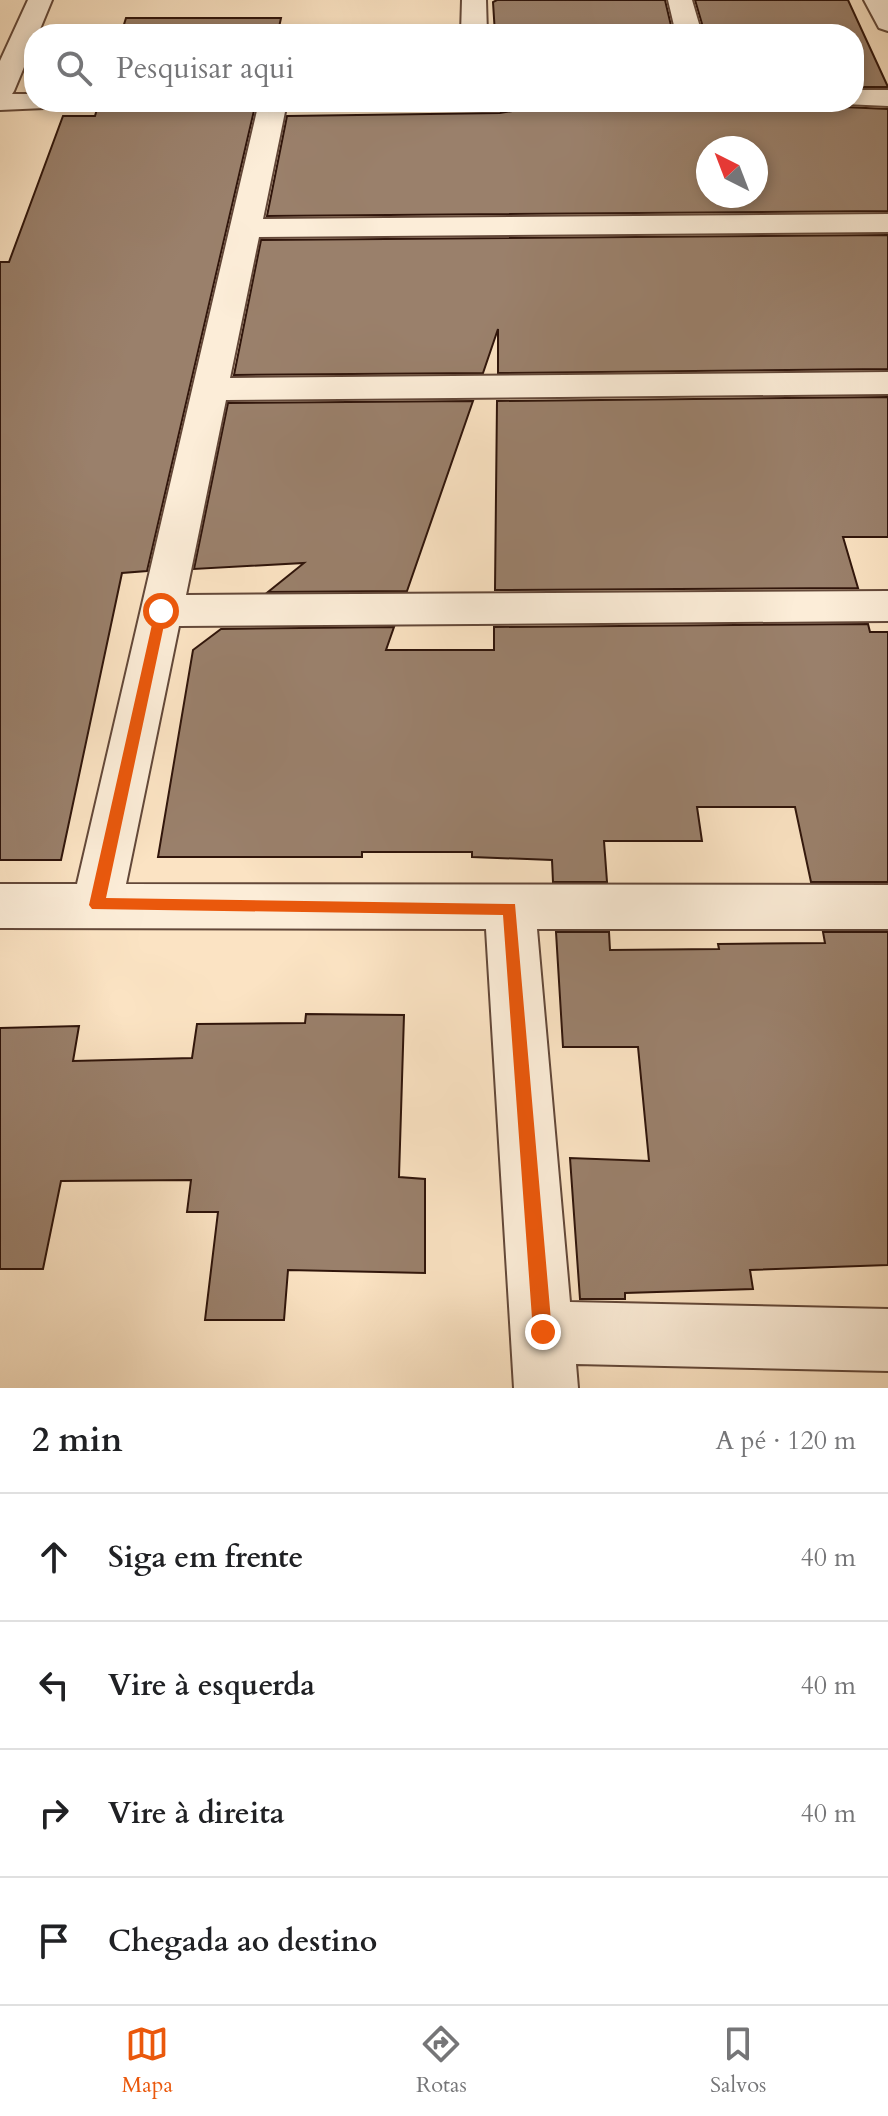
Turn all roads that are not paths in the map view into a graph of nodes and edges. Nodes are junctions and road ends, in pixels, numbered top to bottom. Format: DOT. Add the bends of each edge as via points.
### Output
graph roads {
  1 [pos="40,0"];
  2 [pos="474,0"];
  3 [pos="680,0"];
  4 [pos="29,24"];
  5 [pos="474,24"];
  6 [pos="686,24"];
  7 [pos="24,36"];
  8 [pos="0,91"];
  9 [pos="864,98"];
  10 [pos="888,98"];
  11 [pos="0,102"];
  12 [pos="24,102"];
  13 [pos="271,112"];
  14 [pos="888,223"];
  15 [pos="245,228"];
  16 [pos="888,383"];
  17 [pos="210,389"];
  18 [pos="888,606"];
  19 [pos="161,611"];
  20 [pos="97,905"];
  21 [pos="0,906"];
  22 [pos="888,907"];
  23 [pos="510,908"];
  24 [pos="888,1340"];
  25 [pos="544,1360"];
  1 -- 4 [label="street"];
  2 -- 5 [label="street"];
  3 -- 6 [label="street"];
  7 -- 8 [label="street"];
  9 -- 10 [label="street"];
  11 -- 12 [label="street"];
  13 -- 15 [label="street"];
  14 -- 15 [label="street"];
  15 -- 17 [label="street"];
  16 -- 17 [label="street"];
  17 -- 19 [label="street"];
  18 -- 19 [label="street"];
  19 -- 20 [label="street"];
  20 -- 21 [label="street"];
  20 -- 23 [label="street"];
  22 -- 23 [label="street"];
  23 -- 25 [label="street"];
  24 -- 25 [label="street"];
}
